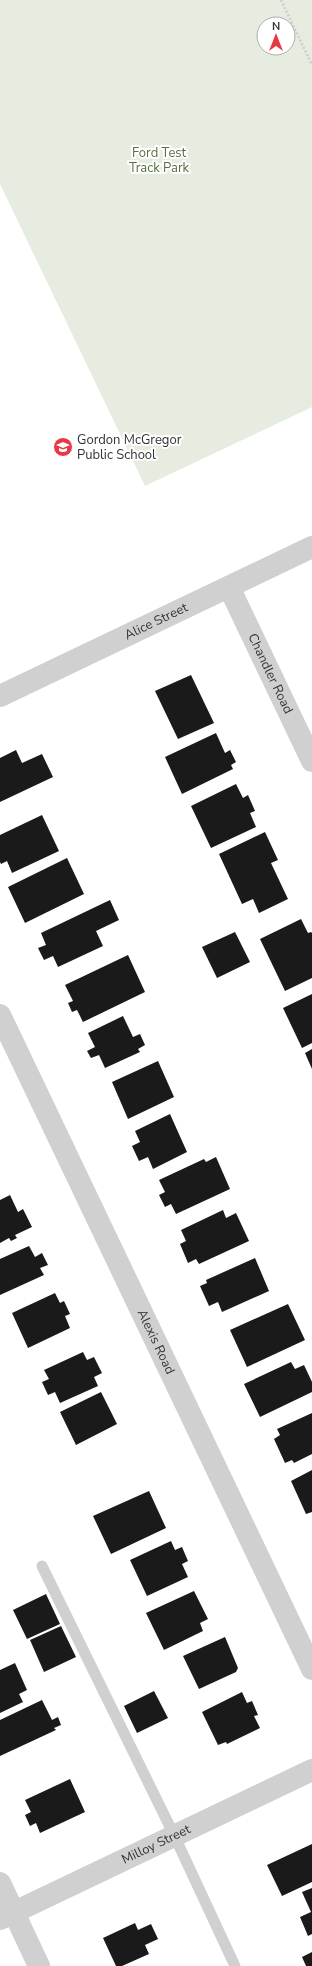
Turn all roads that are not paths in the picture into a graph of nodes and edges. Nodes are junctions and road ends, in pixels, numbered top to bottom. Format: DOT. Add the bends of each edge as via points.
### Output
graph roads {
  1 [pos="312,547"];
  2 [pos="229,587"];
  3 [pos="0,696"];
  4 [pos="312,761"];
  5 [pos="0,1014"];
  6 [pos="42,1566"];
  7 [pos="312,1669"];
  8 [pos="312,1770"];
  9 [pos="174,1835"];
  10 [pos="0,1883"];
  11 [pos="7,1915"];
  12 [pos="39,1966"];
  13 [pos="235,1966"];
  1 -- 2 [label="street, Alice Street"];
  2 -- 3 [label="street, Alice Street"];
  2 -- 4 [label="street, Chandler Road"];
  5 -- 7 [label="street, Alexis Road"];
  6 -- 9 [label="lane"];
  8 -- 9 [label="street, Milloy Street"];
  9 -- 11 [label="street, Milloy Street"];
  9 -- 13 [label="lane"];
  10 -- 11 [label="street"];
  11 -- 12 [label="street"];
}
